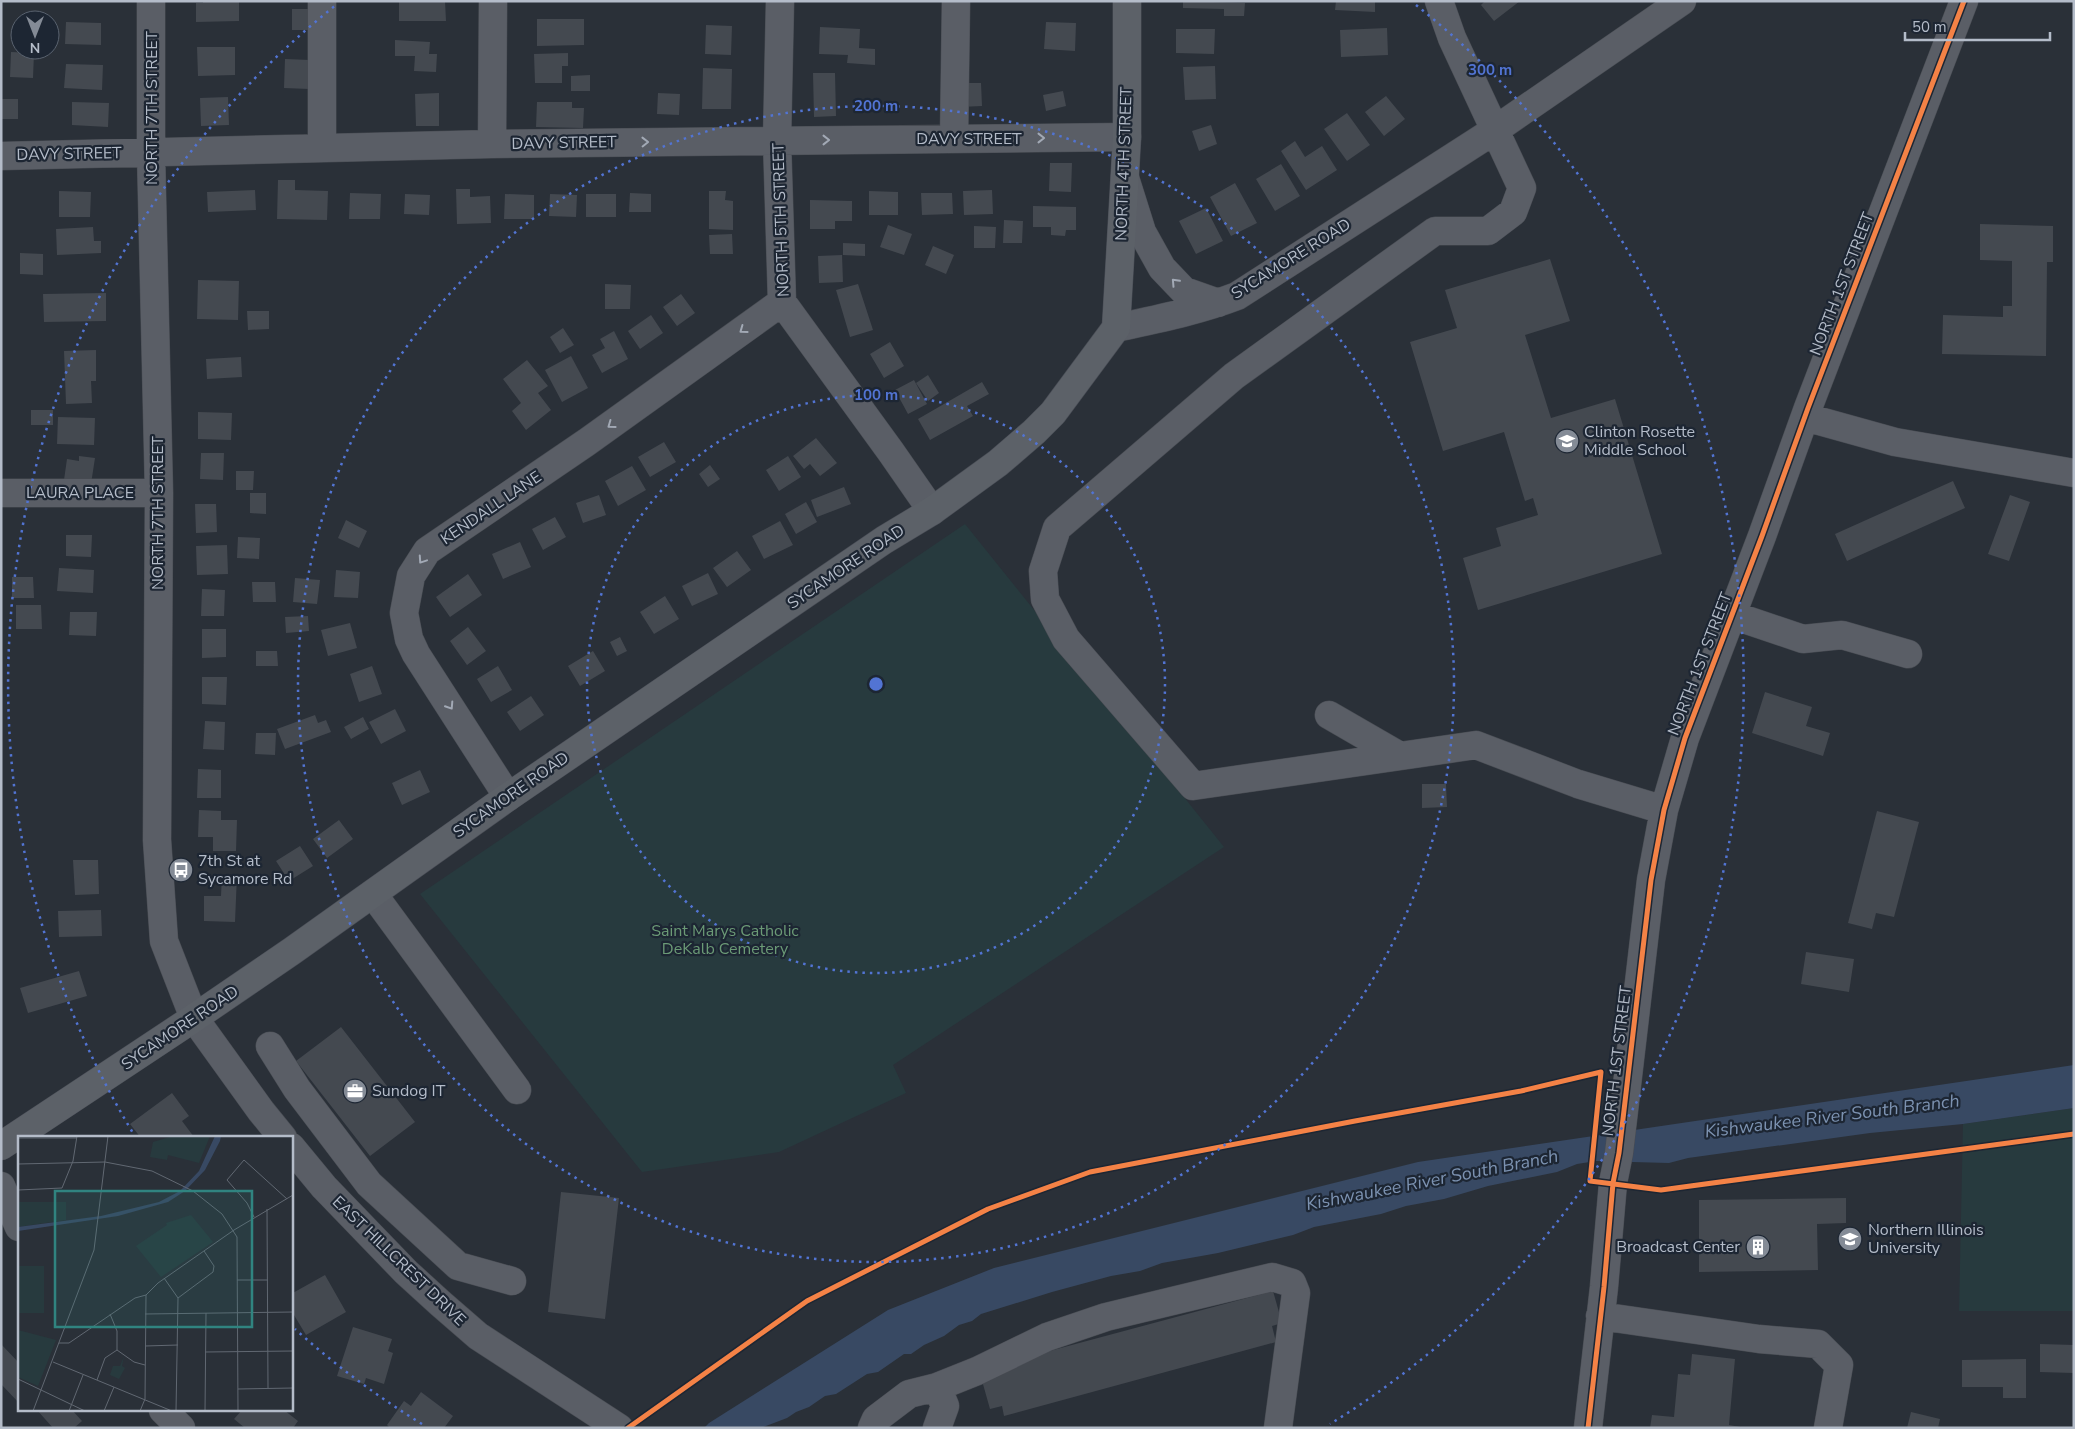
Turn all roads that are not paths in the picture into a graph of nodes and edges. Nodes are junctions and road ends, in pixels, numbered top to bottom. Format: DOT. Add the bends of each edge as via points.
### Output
graph roads {
  1 [pos="151,1"];
  2 [pos="322,1"];
  3 [pos="493,1"];
  4 [pos="780,1"];
  5 [pos="956,1"];
  6 [pos="1127,1"];
  7 [pos="1440,1"];
  8 [pos="1682,1"];
  9 [pos="1964,1"];
  10 [pos="1495,130"];
  11 [pos="1127,137"];
  12 [pos="954,139"];
  13 [pos="777,140"];
  14 [pos="492,144"];
  15 [pos="322,148"];
  16 [pos="151,152"];
  17 [pos="1,156"];
  18 [pos="1124,176"];
  19 [pos="782,302"];
  20 [pos="1218,303"];
  21 [pos="1116,328"];
  22 [pos="1805,417"];
  23 [pos="2074,473"];
  24 [pos="159,493"];
  25 [pos="1,494"];
  26 [pos="932,511"];
  27 [pos="1732,615"];
  28 [pos="1908,654"];
  29 [pos="1329,715"];
  30 [pos="1400,756"];
  31 [pos="508,797"];
  32 [pos="1664,810"];
  33 [pos="373,894"];
  34 [pos="194,1018"];
  35 [pos="270,1046"];
  36 [pos="517,1090"];
  37 [pos="281,1136"];
  38 [pos="1,1146"];
  39 [pos="292,1148"];
  40 [pos="1,1186"];
  41 [pos="18,1225"];
  42 [pos="512,1281"];
  43 [pos="1600,1316"];
  44 [pos="937,1387"];
  45 [pos="165,1412"];
  46 [pos="182,1428"];
  47 [pos="618,1428"];
  48 [pos="872,1428"];
  49 [pos="937,1428"];
  50 [pos="1278,1428"];
  51 [pos="1588,1428"];
  52 [pos="1828,1428"];
  1 -- 16 [label="street, NORTH 7TH STREET"];
  2 -- 15 [label="street"];
  3 -- 14 [label="street"];
  4 -- 13 [label="street, NORTH 5TH STREET"];
  5 -- 12 [label="street"];
  6 -- 11 [label="main road, NORTH 4TH STREET"];
  7 -- 10 [label="street" via="1452,38"];
  8 -- 10 [label="street, SYCAMORE ROAD"];
  9 -- 22 [label="street, NORTH 1ST STREET"];
  10 -- 20 [label="street, SYCAMORE ROAD" via="1252,287"];
  10 -- 30 [label="street" via="1522,188 1513,212 1488,231 1435,231 1234,376 1057,528 1043,571 1045,599 1066,638 1193,786"];
  12 -- 11 [label="street, DAVY STREET, one-way"];
  11 -- 18 [label="main road, NORTH 4TH STREET"];
  13 -- 12 [label="street, DAVY STREET, one-way"];
  14 -- 13 [label="street, DAVY STREET, one-way"];
  13 -- 19 [label="street, NORTH 5TH STREET"];
  14 -- 15 [label="street, DAVY STREET"];
  15 -- 16 [label="street, DAVY STREET"];
  16 -- 17 [label="street, DAVY STREET"];
  16 -- 24 [label="street, NORTH 7TH STREET"];
  20 -- 18 [label="street, one-way" via="1184,291 1162,268 1142,232"];
  18 -- 21 [label="main road, NORTH 4TH STREET"];
  19 -- 26 [label="street, NORTH 5TH STREET"];
  19 -- 31 [label="street, KENDALL LANE, one-way" via="428,552 411,576 404,613 409,639"];
  20 -- 21 [label="street, SYCAMORE ROAD"];
  21 -- 26 [label="main road, SYCAMORE ROAD" via="1053,413 1034,432"];
  22 -- 23 [label="street" via="1895,442"];
  22 -- 27 [label="street, NORTH 1ST STREET"];
  24 -- 25 [label="street, LAURA PLACE"];
  24 -- 34 [label="street, NORTH 7TH STREET" via="157,840 164,941"];
  26 -- 31 [label="main road, SYCAMORE ROAD" via="876,545"];
  27 -- 28 [label="street" via="1803,639 1842,635"];
  27 -- 32 [label="street, NORTH 1ST STREET" via="1685,738"];
  29 -- 30 [label="street"];
  30 -- 32 [label="street" via="1476,744 1578,784"];
  31 -- 33 [label="main road, SYCAMORE ROAD"];
  32 -- 43 [label="street, NORTH 1ST STREET" via="1651,880 1613,1183"];
  33 -- 34 [label="main road, SYCAMORE ROAD"];
  33 -- 36 [label="street"];
  34 -- 37 [label="street"];
  34 -- 38 [label="main road, SYCAMORE ROAD"];
  35 -- 42 [label="street" via="297,1088 369,1184 458,1266"];
  39 -- 47 [label="street, EAST HILLCREST DRIVE" via="331,1194 446,1309 478,1336"];
  40 -- 41 [label="street"];
  43 -- 51 [label="street, NORTH 1ST STREET"];
  43 -- 52 [label="street" via="1759,1339 1818,1344 1839,1365"];
  44 -- 48 [label="street" via="910,1394 876,1419"];
  44 -- 49 [label="street" via="945,1406"];
  44 -- 50 [label="street" via="1072,1328 1272,1277 1292,1284 1296,1294"];
  45 -- 46 [label="street"];
}
